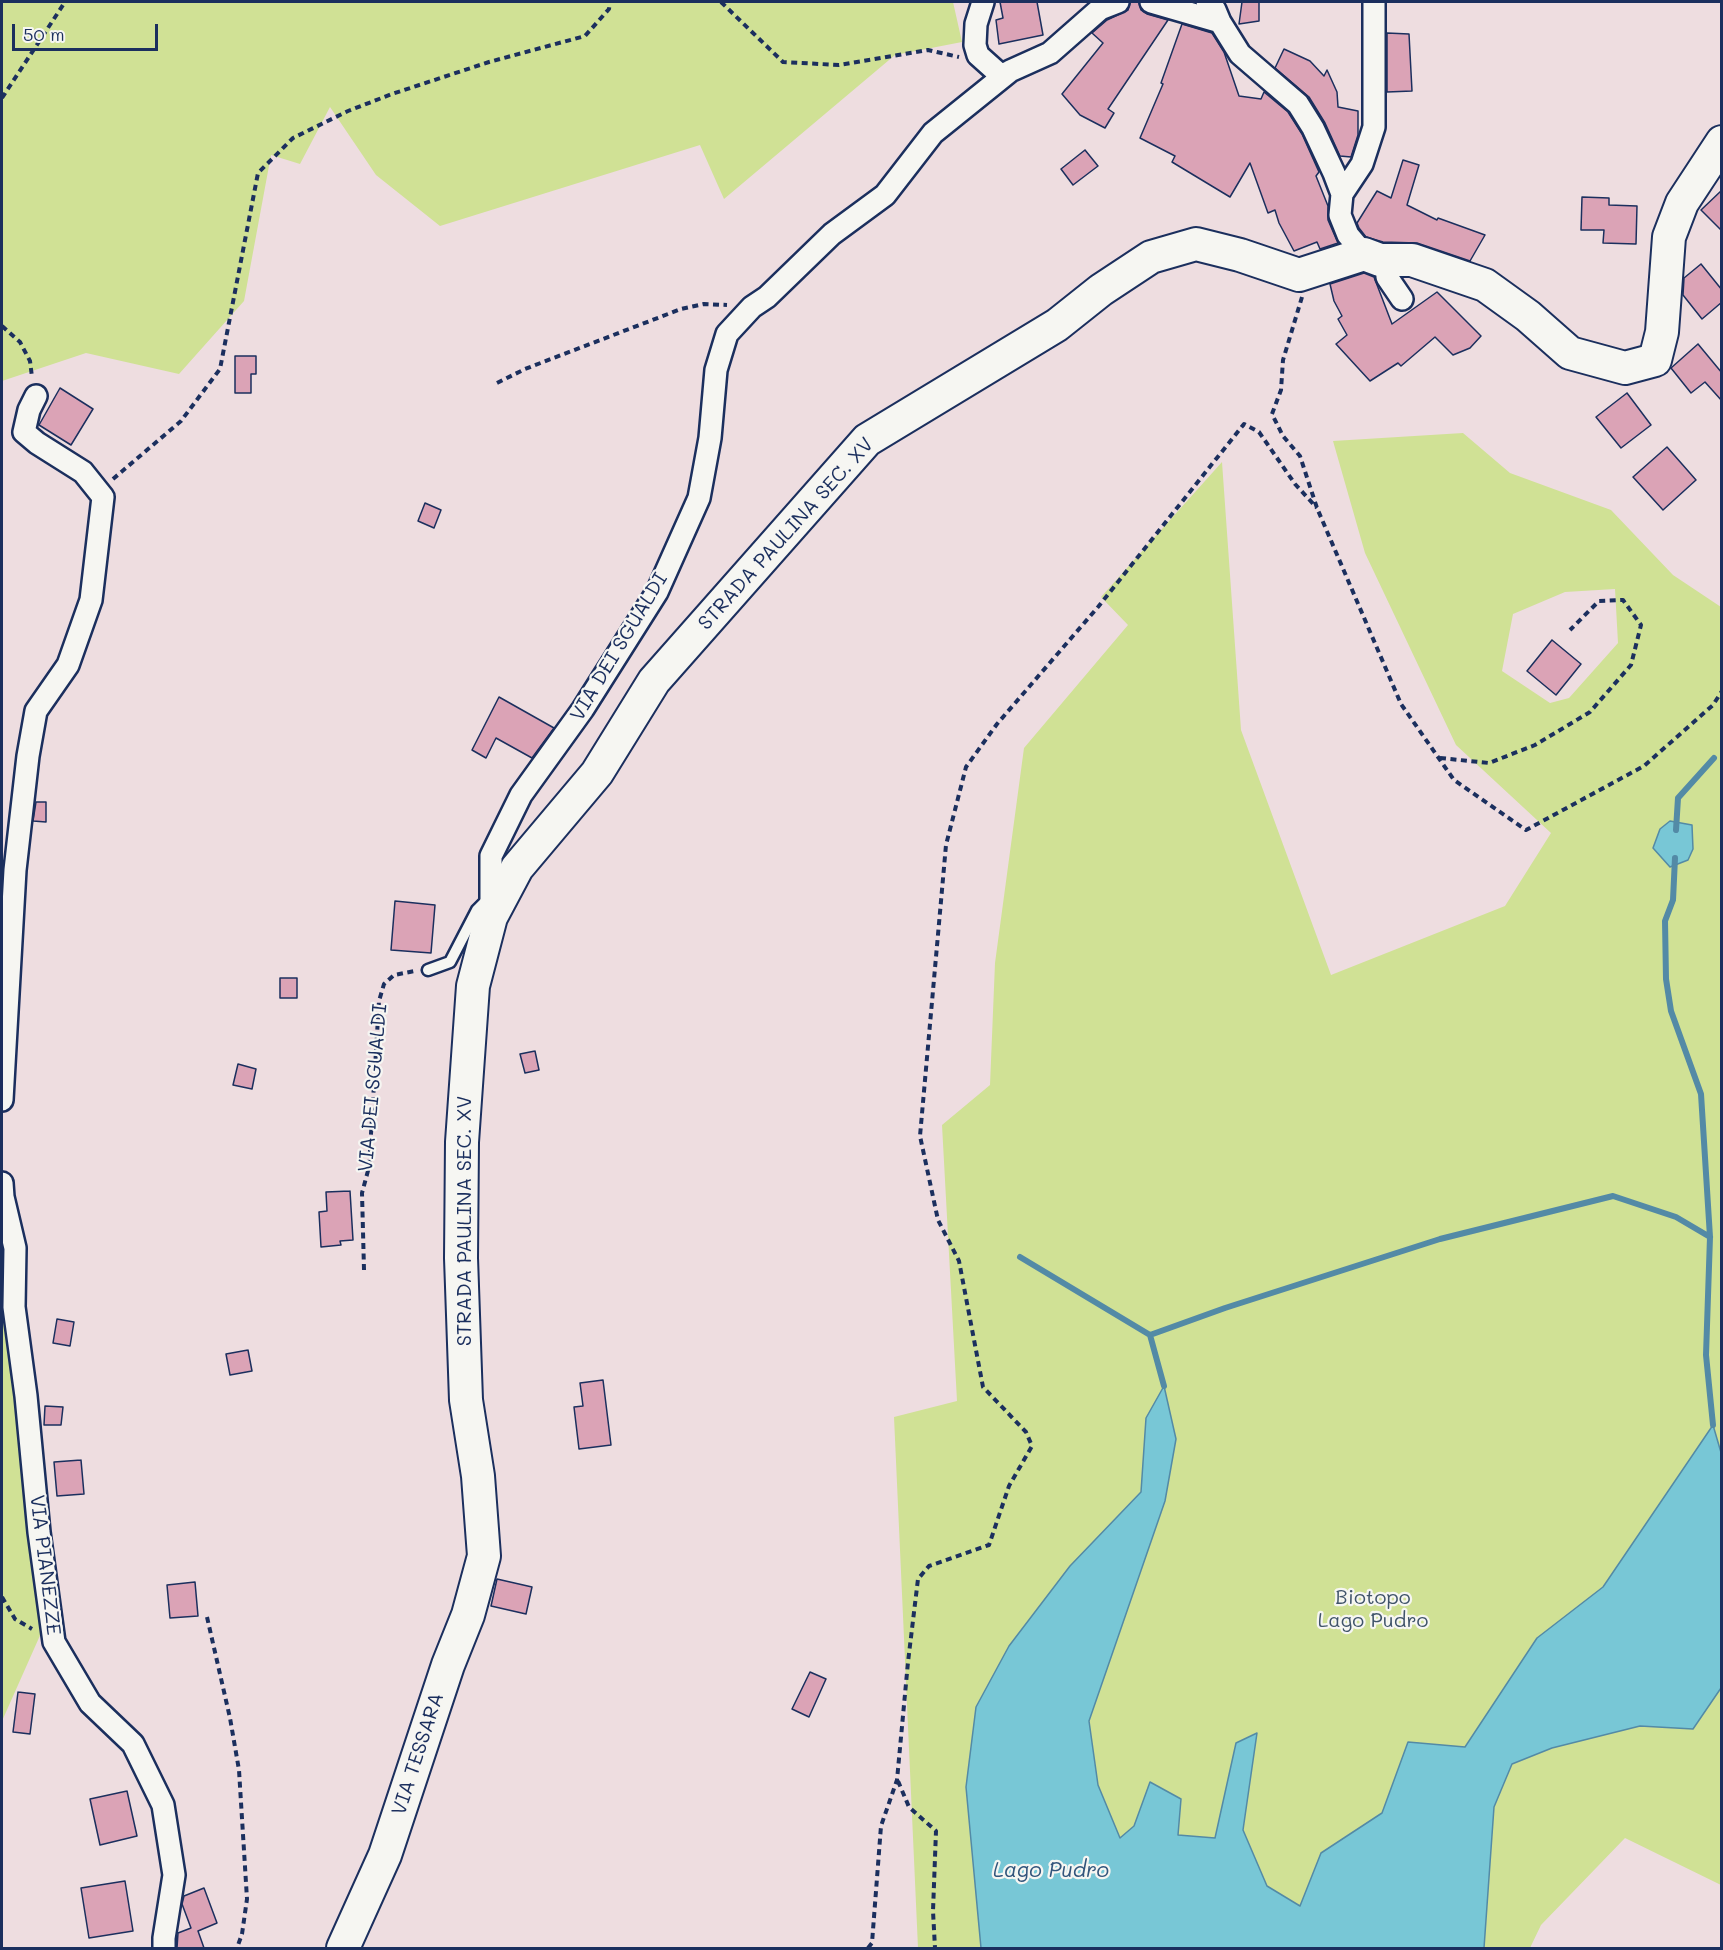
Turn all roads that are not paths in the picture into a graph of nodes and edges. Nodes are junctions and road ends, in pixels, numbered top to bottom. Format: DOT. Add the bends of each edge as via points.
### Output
graph roads {
  1 [pos="983,2"];
  2 [pos="1118,2"];
  3 [pos="1151,2"];
  4 [pos="1374,2"];
  5 [pos="1217,9"];
  6 [pos="1004,75"];
  7 [pos="1721,146"];
  8 [pos="1342,194"];
  9 [pos="1375,257"];
  10 [pos="1402,299"];
  11 [pos="36,396"];
  12 [pos="491,907"];
  13 [pos="428,970"];
  14 [pos="2,1100"];
  15 [pos="2,1183"];
  16 [pos="484,1556"];
  17 [pos="164,1948"];
  18 [pos="343,1948"];
  1 -- 6 [label="street" via="975,45 978,55"];
  2 -- 6 [label="street, VIA DEI SGUALDI" via="1100,9 1050,53"];
  3 -- 5 [label="street"];
  4 -- 8 [label="street" via="1374,127 1362,164"];
  5 -- 8 [label="street" via="1240,54 1298,104"];
  6 -- 12 [label="street, VIA DEI SGUALDI" via="933,133 885,195 832,234 727,334 716,370 710,438 699,498 657,592 583,709 521,795 491,856"];
  7 -- 9 [label="street, STRADA PAULINA SEC. XV" via="1682,203 1669,237 1662,332 1655,360 1625,368 1570,353 1485,285 1412,260"];
  8 -- 9 [label="street" via="1340,215 1348,234"];
  9 -- 10 [label="street"];
  9 -- 12 [label="street, STRADA PAULINA SEC. XV" via="1299,275 1196,244 1151,257 1057,325 867,440 654,681 597,773 517,868"];
  11 -- 14 [label="street" via="24,432 83,472 104,497 91,600 68,665 36,711 28,756 15,870"];
  12 -- 13 [label="lane" via="477,910 450,962"];
  12 -- 16 [label="street, STRADA PAULINA SEC. XV" via="473,986 462,1142 466,1400 478,1476"];
  15 -- 17 [label="street, VIA PIANEZZE" via="15,1248 14,1307 54,1642 90,1703 133,1744 163,1805 174,1875"];
  16 -- 18 [label="street, VIA TESSARA" via="468,1615 385,1855"];
}
